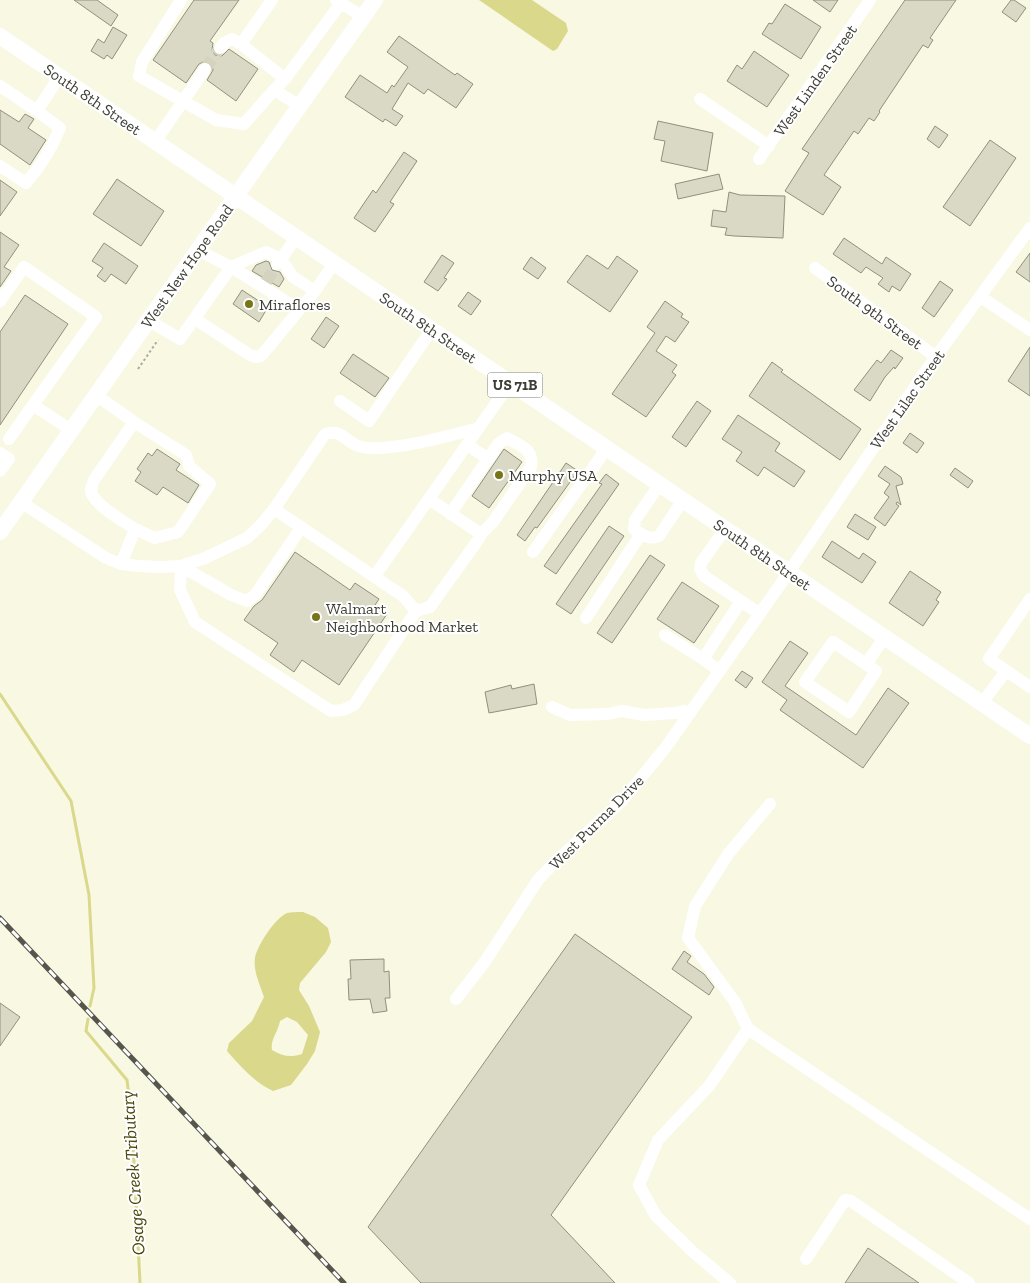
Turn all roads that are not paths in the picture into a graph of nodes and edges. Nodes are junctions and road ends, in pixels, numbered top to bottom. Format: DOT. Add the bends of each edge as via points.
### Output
graph roads {
  1 [pos="181,0"];
  2 [pos="272,0"];
  3 [pos="375,0"];
  4 [pos="870,0"];
  5 [pos="338,2"];
  6 [pos="363,17"];
  7 [pos="2,42"];
  8 [pos="241,44"];
  9 [pos="220,48"];
  10 [pos="206,69"];
  11 [pos="59,77"];
  12 [pos="285,79"];
  13 [pos="0,86"];
  14 [pos="274,90"];
  15 [pos="700,99"];
  16 [pos="183,103"];
  17 [pos="300,106"];
  18 [pos="37,111"];
  19 [pos="155,142"];
  20 [pos="769,146"];
  21 [pos="759,159"];
  22 [pos="0,166"];
  23 [pos="235,197"];
  24 [pos="1030,228"];
  25 [pos="296,238"];
  26 [pos="197,250"];
  27 [pos="279,262"];
  28 [pos="334,263"];
  29 [pos="231,267"];
  30 [pos="815,268"];
  31 [pos="314,291"];
  32 [pos="981,297"];
  33 [pos="0,301"];
  34 [pos="298,309"];
  35 [pos="195,319"];
  36 [pos="148,320"];
  37 [pos="432,329"];
  38 [pos="1030,330"];
  39 [pos="936,357"];
  40 [pos="511,382"];
  41 [pos="96,395"];
  42 [pos="340,401"];
  43 [pos="33,404"];
  44 [pos="134,422"];
  45 [pos="479,428"];
  46 [pos="71,430"];
  47 [pos="9,439"];
  48 [pos="468,445"];
  49 [pos="607,448"];
  50 [pos="0,453"];
  51 [pos="488,459"];
  52 [pos="0,471"];
  53 [pos="660,484"];
  54 [pos="429,500"];
  55 [pos="683,500"];
  56 [pos="21,502"];
  57 [pos="274,509"];
  58 [pos="450,514"];
  59 [pos="301,528"];
  60 [pos="725,528"];
  61 [pos="135,529"];
  62 [pos="0,532"];
  63 [pos="481,534"];
  64 [pos="641,534"];
  65 [pos="533,552"];
  66 [pos="121,564"];
  67 [pos="181,566"];
  68 [pos="789,572"];
  69 [pos="374,578"];
  70 [pos="1030,598"];
  71 [pos="741,601"];
  72 [pos="416,611"];
  73 [pos="760,614"];
  74 [pos="1025,617"];
  75 [pos="586,618"];
  76 [pos="666,635"];
  77 [pos="885,638"];
  78 [pos="703,659"];
  79 [pos="866,664"];
  80 [pos="720,671"];
  81 [pos="1006,671"];
  82 [pos="1030,687"];
  83 [pos="982,703"];
  84 [pos="552,706"];
  85 [pos="690,713"];
  86 [pos="1030,736"];
  87 [pos="770,804"];
  88 [pos="456,999"];
  89 [pos="748,1029"];
  90 [pos="1030,1219"];
  91 [pos="806,1259"];
  92 [pos="730,1283"];
  93 [pos="969,1283"];
  1 -- 16 [label="street" via="142,62 139,76"];
  2 -- 8 [label="street"];
  3 -- 6 [label="main road, West New Hope Road"];
  4 -- 20 [label="street, West Linden Street"];
  5 -- 6 [label="street"];
  5 -- 12 [label="street"];
  6 -- 17 [label="main road, West New Hope Road"];
  7 -- 11 [label="main road, South 8th Street / US 71B"];
  8 -- 9 [label="street" via="232,39"];
  8 -- 12 [label="street"];
  10 -- 16 [label="street"];
  11 -- 18 [label="street"];
  11 -- 19 [label="main road, South 8th Street / US 71B"];
  12 -- 14 [label="street"];
  13 -- 18 [label="street"];
  14 -- 16 [label="street" via="244,124 216,120"];
  14 -- 17 [label="street"];
  15 -- 20 [label="street"];
  16 -- 19 [label="street"];
  17 -- 23 [label="main road, West New Hope Road"];
  18 -- 22 [label="street" via="60,128 52,150 26,183"];
  19 -- 23 [label="main road, South 8th Street / US 71B"];
  20 -- 21 [label="street, West Linden Street"];
  23 -- 25 [label="main road, South 8th Street / US 71B"];
  23 -- 26 [label="main road, West New Hope Road"];
  24 -- 32 [label="street, West Lilac Street"];
  25 -- 27 [label="street"];
  25 -- 28 [label="main road, South 8th Street / US 71B"];
  26 -- 29 [label="street"];
  26 -- 36 [label="main road, West New Hope Road"];
  27 -- 29 [label="street" via="266,252"];
  27 -- 31 [label="street" via="293,277"];
  28 -- 31 [label="street"];
  28 -- 37 [label="main road, South 8th Street / US 71B"];
  29 -- 34 [label="street" via="265,284"];
  29 -- 35 [label="street"];
  30 -- 39 [label="street, South 9th Street"];
  31 -- 34 [label="street"];
  32 -- 38 [label="street"];
  32 -- 39 [label="street, West Lilac Street"];
  33 -- 43 [label="street" via="24,267 96,317"];
  34 -- 35 [label="street" via="268,350 256,357"];
  35 -- 36 [label="street" via="180,339"];
  36 -- 41 [label="main road, West New Hope Road"];
  37 -- 40 [label="main road, South 8th Street / US 71B"];
  37 -- 42 [label="street" via="369,421"];
  39 -- 68 [label="street, West Lilac Street"];
  40 -- 45 [label="street"];
  40 -- 49 [label="main road, South 8th Street / US 71B"];
  41 -- 44 [label="street"];
  41 -- 46 [label="main road, West New Hope Road"];
  43 -- 46 [label="street"];
  43 -- 47 [label="street"];
  44 -- 61 [label="street" via="90,489 99,503"];
  44 -- 61 [label="street" via="186,455 189,466 210,484 178,532 155,538"];
  45 -- 48 [label="street"];
  45 -- 57 [label="street" via="389,448 369,448 356,445 340,434 325,434"];
  46 -- 56 [label="main road, West New Hope Road"];
  48 -- 51 [label="street"];
  48 -- 54 [label="street"];
  49 -- 53 [label="main road, South 8th Street / US 71B"];
  49 -- 65 [label="street"];
  50 -- 52 [label="street" via="9,458"];
  51 -- 58 [label="street"];
  51 -- 63 [label="street" via="499,443 508,438 528,451 532,458 531,467"];
  53 -- 55 [label="main road, South 8th Street / US 71B"];
  53 -- 64 [label="street" via="635,520 634,529"];
  54 -- 58 [label="street"];
  54 -- 69 [label="street"];
  55 -- 60 [label="main road, South 8th Street / US 71B"];
  55 -- 64 [label="street" via="660,536 648,538"];
  56 -- 62 [label="main road, West New Hope Road"];
  56 -- 66 [label="street" via="106,558"];
  57 -- 59 [label="street"];
  57 -- 67 [label="street" via="247,538"];
  58 -- 63 [label="street"];
  59 -- 67 [label="street" via="255,595 247,601"];
  59 -- 69 [label="street"];
  60 -- 68 [label="main road, South 8th Street / US 71B"];
  60 -- 71 [label="street" via="700,569 704,576"];
  61 -- 66 [label="street"];
  63 -- 72 [label="street" via="430,607"];
  64 -- 75 [label="street"];
  66 -- 67 [label="street"];
  67 -- 72 [label="street" via="180,590 195,622 331,711 354,705"];
  68 -- 73 [label="street, West Purma Drive"];
  68 -- 77 [label="main road, South 8th Street / US 71B"];
  69 -- 72 [label="street" via="403,596"];
  70 -- 74 [label="street"];
  71 -- 73 [label="street"];
  71 -- 78 [label="street"];
  73 -- 80 [label="street, West Purma Drive"];
  74 -- 81 [label="street" via="989,659"];
  76 -- 78 [label="street"];
  77 -- 79 [label="street"];
  77 -- 83 [label="main road, South 8th Street / US 71B"];
  78 -- 80 [label="street"];
  79 -- 79 [label="street" via="833,642 805,682 849,712 876,671"];
  80 -- 85 [label="street, West Purma Drive"];
  81 -- 82 [label="street"];
  81 -- 83 [label="street"];
  83 -- 86 [label="main road, South 8th Street / US 71B"];
  84 -- 85 [label="street" via="570,715 622,711 644,715"];
  85 -- 88 [label="street, West Purma Drive" via="622,801 538,880 484,963"];
  87 -- 89 [label="street" via="730,853 695,906 688,938 735,1002"];
  89 -- 90 [label="street"];
  89 -- 92 [label="street" via="709,1086 658,1140 639,1185 656,1216"];
  91 -- 93 [label="street" via="845,1200 851,1201"];
}
